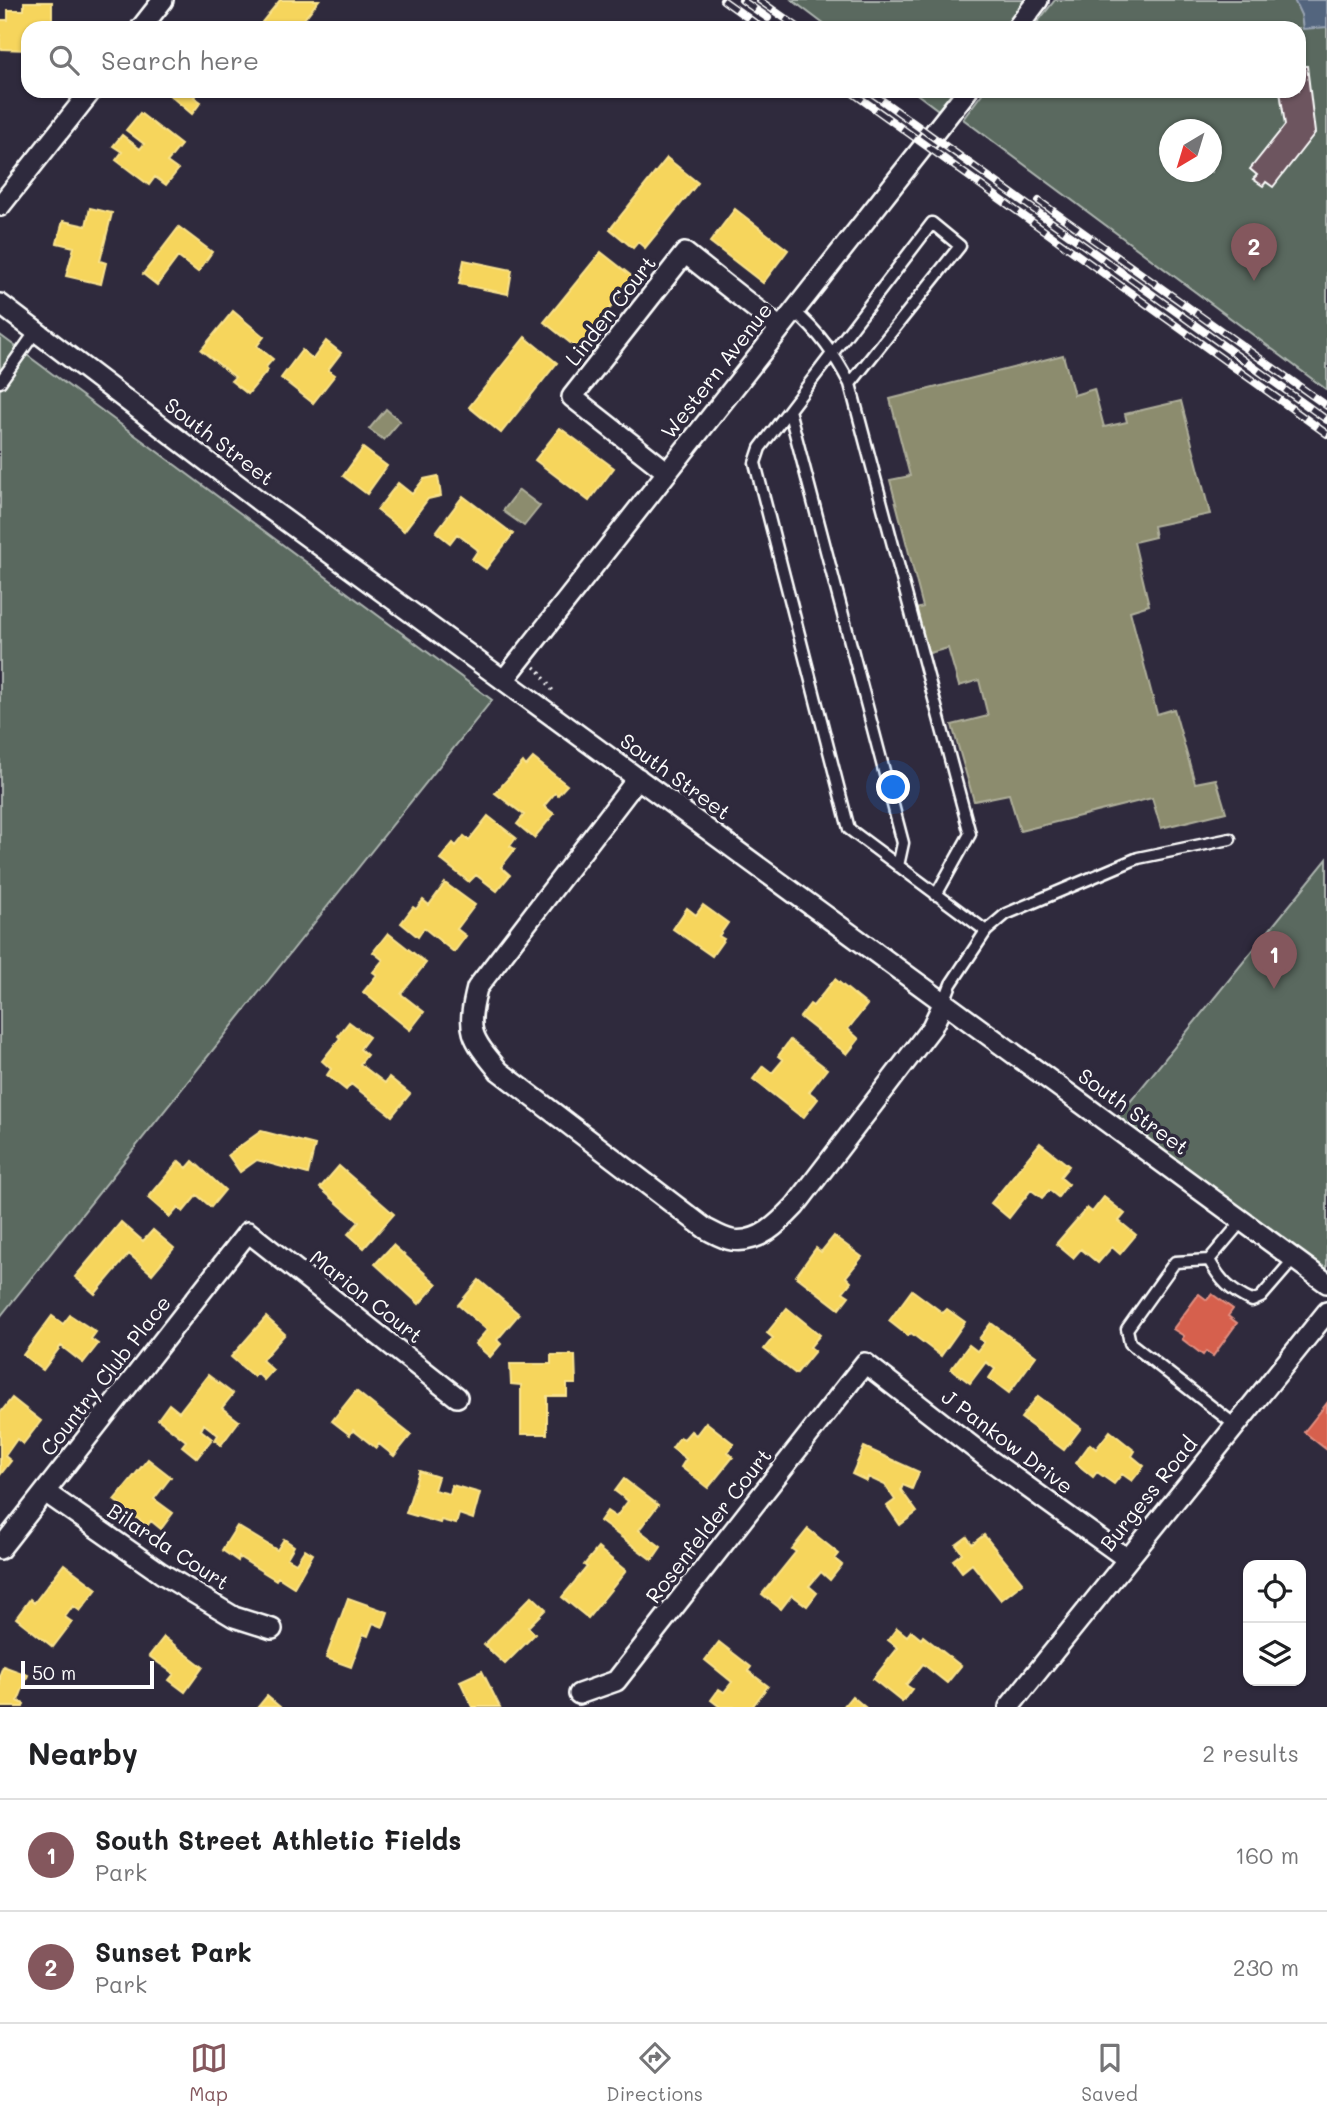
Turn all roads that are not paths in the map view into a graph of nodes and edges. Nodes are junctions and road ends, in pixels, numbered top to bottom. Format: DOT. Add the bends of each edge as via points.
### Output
graph roads {
  1 [pos="163,0"];
  2 [pos="1038,0"];
  3 [pos="146,21"];
  4 [pos="1022,21"];
  5 [pos="85,98"];
  6 [pos="962,98"];
  7 [pos="0,206"];
  8 [pos="0,304"];
  9 [pos="794,311"];
  10 [pos="780,327"];
  11 [pos="36,331"];
  12 [pos="833,352"];
  13 [pos="2,376"];
  14 [pos="850,384"];
  15 [pos="789,410"];
  16 [pos="666,471"];
  17 [pos="504,680"];
  18 [pos="638,778"];
  19 [pos="1230,839"];
  20 [pos="898,866"];
  21 [pos="936,894"];
  22 [pos="986,931"];
  23 [pos="944,1003"];
  24 [pos="1242,1221"];
  25 [pos="248,1232"];
  26 [pos="1294,1259"];
  27 [pos="1209,1260"];
  28 [pos="1327,1283"];
  29 [pos="1327,1312"];
  30 [pos="862,1367"];
  31 [pos="457,1397"];
  32 [pos="1235,1425"];
  33 [pos="45,1492"];
  34 [pos="0,1549"];
  35 [pos="1126,1558"];
  36 [pos="272,1629"];
  37 [pos="579,1694"];
  38 [pos="1009,1707"];
  1 -- 3 [label="street"];
  2 -- 4 [label="street"];
  5 -- 7 [label="street"];
  6 -- 9 [label="street, Western Avenue"];
  8 -- 11 [label="street, South Street"];
  9 -- 10 [label="street, Western Avenue"];
  9 -- 12 [label="lane"];
  10 -- 16 [label="street, Western Avenue"];
  10 -- 16 [label="street, Linden Court" via="685,253 604,355 572,397"];
  11 -- 13 [label="lane"];
  11 -- 17 [label="street, South Street" via="267,508"];
  12 -- 14 [label="lane"];
  12 -- 14 [label="lane" via="932,223 960,246"];
  12 -- 15 [label="lane"];
  14 -- 21 [label="lane" via="970,834"];
  15 -- 20 [label="lane" via="902,843"];
  15 -- 20 [label="lane" via="760,448 755,463 760,485 849,829"];
  16 -- 17 [label="street, Western Avenue"];
  17 -- 18 [label="street, South Street"];
  18 -- 23 [label="street, South Street"];
  18 -- 23 [label="street" via="477,988 470,1017 477,1043 499,1071 706,1229 732,1240 751,1239 776,1227 932,1027"];
  19 -- 22 [label="lane" via="1138,858 1006,914"];
  20 -- 21 [label="lane"];
  21 -- 22 [label="lane"];
  22 -- 23 [label="lane" via="951,984"];
  23 -- 24 [label="street, South Street"];
  24 -- 26 [label="street, South Street"];
  24 -- 27 [label="lane"];
  25 -- 31 [label="street, Marion Court"];
  25 -- 33 [label="street, Country Club Place"];
  26 -- 27 [label="lane" via="1261,1297 1252,1301 1220,1280"];
  26 -- 28 [label="street, South Street"];
  27 -- 32 [label="lane" via="1175,1262 1127,1329 1130,1343"];
  29 -- 32 [label="street, Burgess Road"];
  30 -- 35 [label="street, J Pankow Drive" via="865,1363"];
  30 -- 37 [label="street, Rosenfelder Court" via="616,1681"];
  32 -- 35 [label="street, Burgess Road"];
  33 -- 34 [label="street, Country Club Place"];
  33 -- 36 [label="street, Bilarda Court" via="161,1573 234,1617"];
  35 -- 38 [label="street, Burgess Road"];
}
